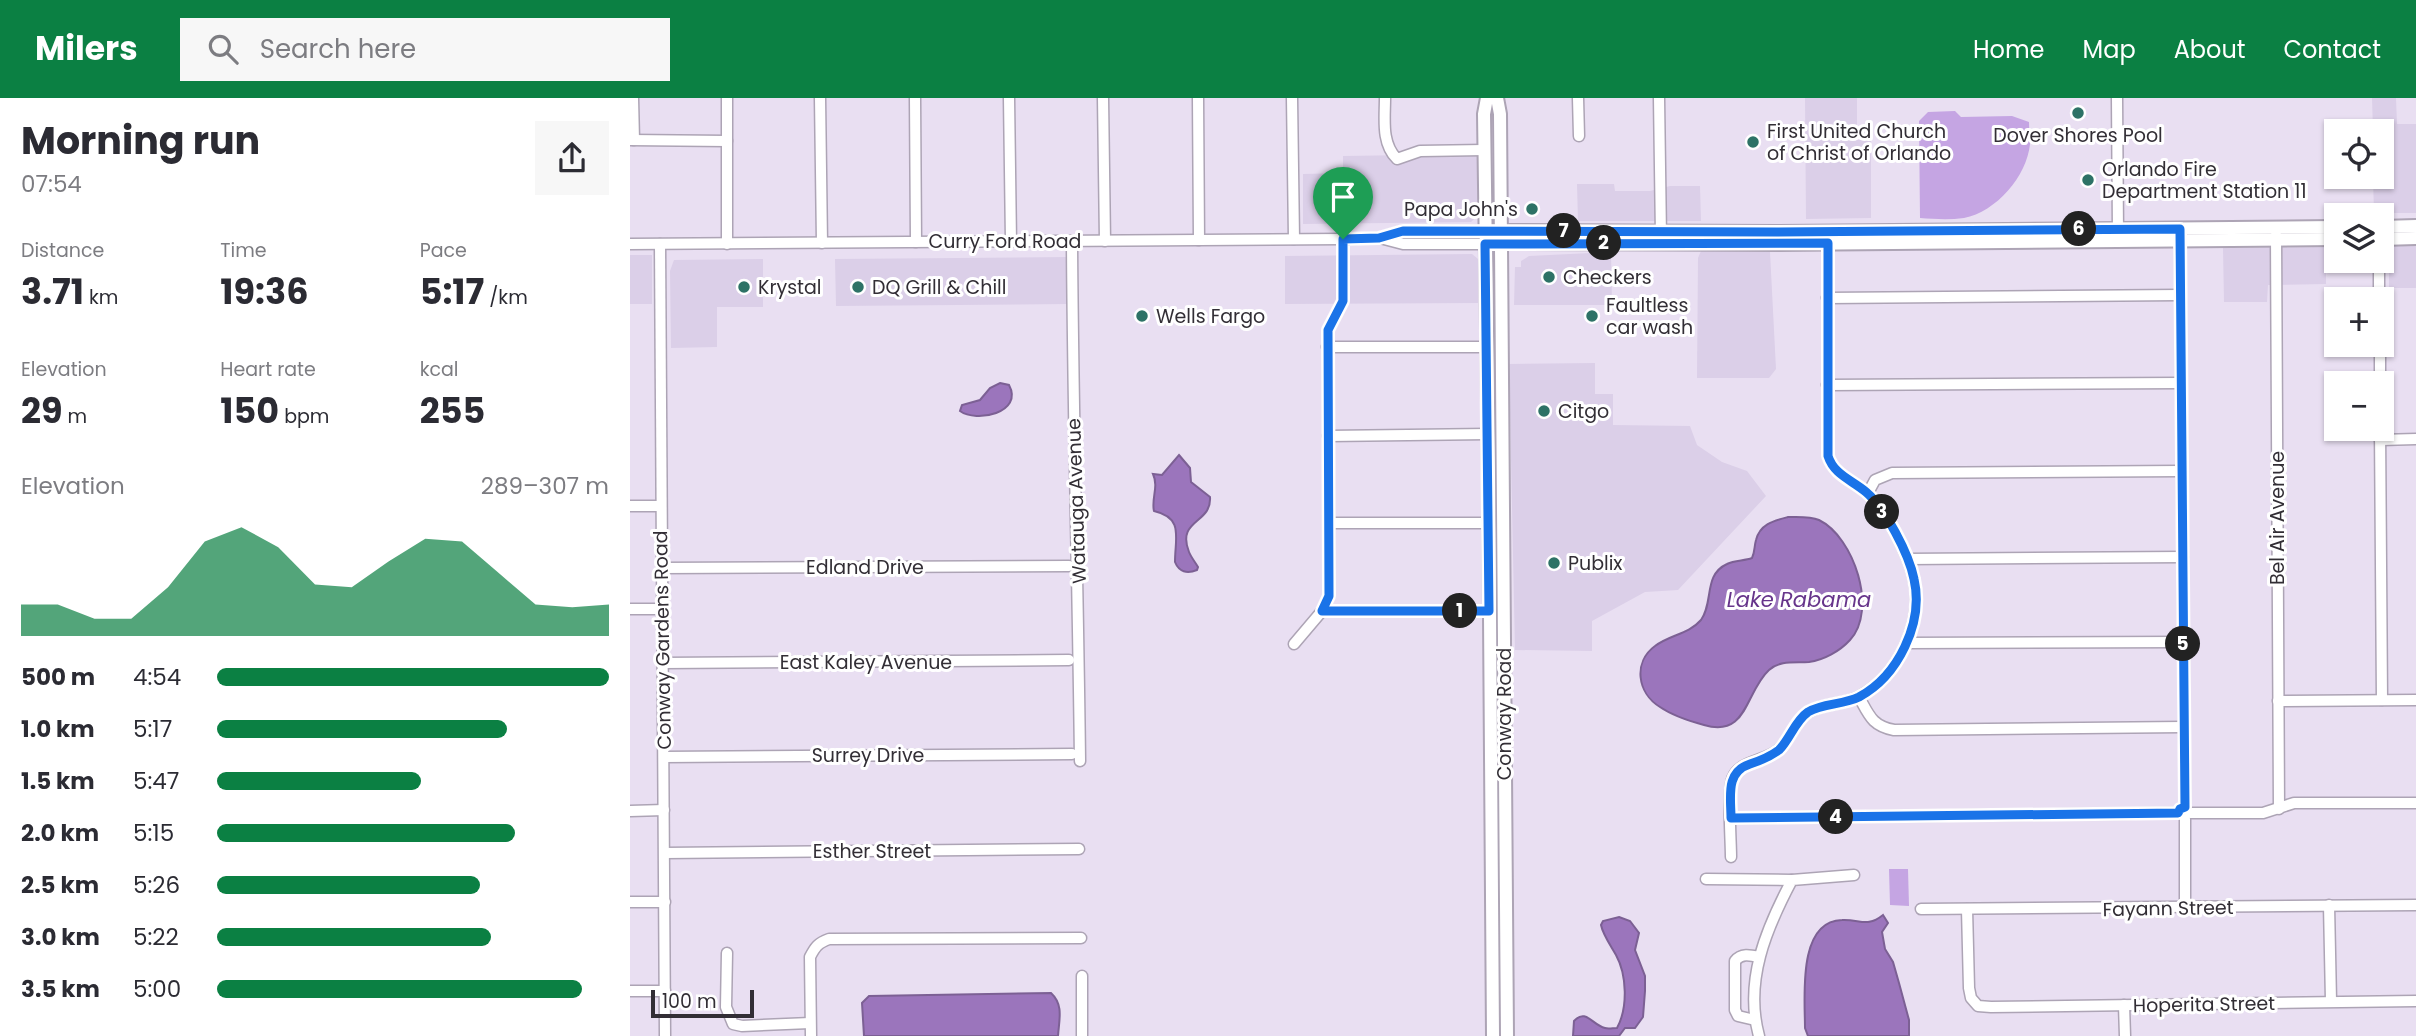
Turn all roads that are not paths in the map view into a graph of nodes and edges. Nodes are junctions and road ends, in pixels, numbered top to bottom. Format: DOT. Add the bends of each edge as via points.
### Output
graph roads {
  1 [pos="633,98"];
  2 [pos="727,98"];
  3 [pos="820,98"];
  4 [pos="915,98"];
  5 [pos="1009,98"];
  6 [pos="1103,98"];
  7 [pos="1198,98"];
  8 [pos="1292,98"];
  9 [pos="1385,98"];
  10 [pos="1487,98"];
  11 [pos="1497,98"];
  12 [pos="1578,98"];
  13 [pos="1659,98"];
  14 [pos="2117,98"];
  15 [pos="1579,136"];
  16 [pos="632,140"];
  17 [pos="727,141"];
  18 [pos="1484,150"];
  19 [pos="2416,226"];
  20 [pos="2394,227"];
  21 [pos="2324,228"];
  22 [pos="2118,234"];
  23 [pos="2276,234"];
  24 [pos="2180,235"];
  25 [pos="1485,237"];
  26 [pos="1502,237"];
  27 [pos="1661,237"];
  28 [pos="1828,237"];
  29 [pos="2324,238"];
  30 [pos="2416,238"];
  31 [pos="1294,239"];
  32 [pos="1343,239"];
  33 [pos="2394,239"];
  34 [pos="1199,240"];
  35 [pos="1072,241"];
  36 [pos="1105,241"];
  37 [pos="916,242"];
  38 [pos="1011,242"];
  39 [pos="822,243"];
  40 [pos="630,244"];
  41 [pos="660,244"];
  42 [pos="727,244"];
  43 [pos="2180,295"];
  44 [pos="1827,298"];
  45 [pos="1327,347"];
  46 [pos="1486,347"];
  47 [pos="2181,383"];
  48 [pos="1827,385"];
  49 [pos="1488,434"];
  50 [pos="1328,436"];
  51 [pos="2394,436"];
  52 [pos="2416,439"];
  53 [pos="2380,441"];
  54 [pos="2181,471"];
  55 [pos="1489,474"];
  56 [pos="1868,493"];
  57 [pos="630,506"];
  58 [pos="661,506"];
  59 [pos="1503,521"];
  60 [pos="1329,523"];
  61 [pos="1489,523"];
  62 [pos="1503,552"];
  63 [pos="2183,557"];
  64 [pos="1908,559"];
  65 [pos="1069,566"];
  66 [pos="662,568"];
  67 [pos="662,608"];
  68 [pos="630,609"];
  69 [pos="1322,611"];
  70 [pos="1489,611"];
  71 [pos="2183,642"];
  72 [pos="1907,643"];
  73 [pos="1294,644"];
  74 [pos="1069,660"];
  75 [pos="663,663"];
  76 [pos="1490,664"];
  77 [pos="1858,697"];
  78 [pos="2382,700"];
  79 [pos="2416,700"];
  80 [pos="2278,701"];
  81 [pos="1504,709"];
  82 [pos="2183,727"];
  83 [pos="1072,754"];
  84 [pos="664,757"];
  85 [pos="1080,761"];
  86 [pos="2416,803"];
  87 [pos="2278,808"];
  88 [pos="664,810"];
  89 [pos="630,811"];
  90 [pos="1505,813"];
  91 [pos="2185,813"];
  92 [pos="1491,814"];
  93 [pos="1731,818"];
  94 [pos="1079,849"];
  95 [pos="665,853"];
  96 [pos="1731,857"];
  97 [pos="1854,875"];
  98 [pos="1706,879"];
  99 [pos="1792,880"];
  100 [pos="630,902"];
  101 [pos="665,902"];
  102 [pos="2329,905"];
  103 [pos="2416,905"];
  104 [pos="2185,908"];
  105 [pos="1920,909"];
  106 [pos="1968,909"];
  107 [pos="1082,938"];
  108 [pos="727,953"];
  109 [pos="1759,957"];
  110 [pos="1082,976"];
  111 [pos="630,991"];
  112 [pos="665,991"];
  113 [pos="2331,1001"];
  114 [pos="2416,1001"];
  115 [pos="2124,1005"];
  116 [pos="1755,1020"];
  117 [pos="810,1023"];
  118 [pos="665,1036"];
  119 [pos="811,1036"];
  120 [pos="1082,1036"];
  121 [pos="1493,1036"];
  122 [pos="1507,1036"];
  123 [pos="1759,1036"];
  124 [pos="2125,1036"];
  1 -- 16 [label="street"];
  2 -- 17 [label="street"];
  3 -- 39 [label="street"];
  4 -- 37 [label="street"];
  5 -- 38 [label="street"];
  6 -- 36 [label="street"];
  7 -- 34 [label="street"];
  8 -- 31 [label="street"];
  9 -- 18 [label="street" via="1385,135 1397,159 1420,151"];
  10 -- 18 [label="main road, Conway Road"];
  11 -- 26 [label="main road, Conway Road"];
  12 -- 15 [label="street"];
  13 -- 27 [label="street"];
  14 -- 22 [label="street"];
  16 -- 17 [label="street"];
  17 -- 42 [label="street"];
  18 -- 25 [label="main road, Conway Road"];
  19 -- 20 [label="main road"];
  21 -- 23 [label="main road, Curry Ford Road"];
  22 -- 24 [label="main road, Curry Ford Road"];
  22 -- 28 [label="main road, Curry Ford Road"];
  23 -- 24 [label="main road, Curry Ford Road"];
  23 -- 29 [label="main road, Curry Ford Road"];
  23 -- 80 [label="street, Bel Air Avenue"];
  24 -- 43 [label="street"];
  25 -- 26 [label="main road, Curry Ford Road"];
  25 -- 32 [label="street, Curry Ford Road" via="1403,231 1379,238"];
  25 -- 46 [label="main road, Conway Road"];
  26 -- 27 [label="main road, Curry Ford Road"];
  26 -- 59 [label="main road, Conway Road"];
  27 -- 28 [label="main road, Curry Ford Road"];
  28 -- 44 [label="street"];
  30 -- 33 [label="main road"];
  31 -- 32 [label="street, Curry Ford Road"];
  31 -- 34 [label="street, Curry Ford Road"];
  32 -- 45 [label="street" via="1343,301 1328,330"];
  34 -- 36 [label="street, Curry Ford Road"];
  35 -- 36 [label="street, Curry Ford Road"];
  35 -- 38 [label="street, Curry Ford Road"];
  35 -- 85 [label="street, Watauga Avenue"];
  37 -- 38 [label="street, Curry Ford Road"];
  37 -- 39 [label="street, Curry Ford Road"];
  39 -- 42 [label="street, Curry Ford Road"];
  40 -- 41 [label="street, Curry Ford Road"];
  41 -- 42 [label="street, Curry Ford Road"];
  41 -- 58 [label="street, Conway Gardens Road"];
  43 -- 44 [label="street"];
  43 -- 47 [label="street"];
  44 -- 48 [label="street"];
  45 -- 46 [label="street"];
  45 -- 50 [label="street"];
  46 -- 49 [label="main road, Conway Road"];
  47 -- 48 [label="street"];
  47 -- 54 [label="street"];
  48 -- 56 [label="street" via="1828,456 1832,466"];
  49 -- 50 [label="street"];
  49 -- 55 [label="main road, Conway Road"];
  50 -- 60 [label="street"];
  51 -- 52 [label="street"];
  53 -- 78 [label="street"];
  54 -- 56 [label="street" via="1892,473 1875,480"];
  54 -- 63 [label="street"];
  55 -- 59 [label="main road" via="1494,506"];
  55 -- 61 [label="main road, Conway Road"];
  56 -- 64 [label="street"];
  57 -- 58 [label="street"];
  58 -- 66 [label="street, Conway Gardens Road"];
  59 -- 62 [label="main road, Conway Road"];
  60 -- 61 [label="street"];
  60 -- 69 [label="street" via="1329,596"];
  61 -- 62 [label="main road"];
  61 -- 70 [label="main road, Conway Road"];
  62 -- 81 [label="main road, Conway Road"];
  63 -- 64 [label="street"];
  63 -- 71 [label="street"];
  64 -- 72 [label="street" via="1916,605"];
  65 -- 66 [label="street, Edland Drive"];
  66 -- 67 [label="street, Conway Gardens Road"];
  67 -- 68 [label="street"];
  67 -- 75 [label="street, Conway Gardens Road"];
  69 -- 70 [label="street"];
  69 -- 73 [label="street"];
  70 -- 76 [label="main road, Conway Road"];
  71 -- 72 [label="street"];
  71 -- 82 [label="street"];
  72 -- 77 [label="street" via="1888,675"];
  74 -- 75 [label="street, East Kaley Avenue"];
  75 -- 84 [label="street, Conway Gardens Road"];
  76 -- 81 [label="main road"];
  76 -- 92 [label="main road, Conway Road"];
  77 -- 82 [label="street" via="1880,727 1894,730"];
  77 -- 93 [label="street" via="1808,712 1778,750 1737,770 1731,783"];
  78 -- 79 [label="street"];
  78 -- 80 [label="street"];
  80 -- 87 [label="street, Bel Air Avenue"];
  81 -- 90 [label="main road, Conway Road"];
  82 -- 91 [label="street"];
  83 -- 84 [label="street, Surrey Drive"];
  84 -- 88 [label="street, Conway Gardens Road"];
  86 -- 87 [label="street" via="2294,803"];
  87 -- 91 [label="street" via="2263,813"];
  88 -- 89 [label="street"];
  88 -- 95 [label="street, Conway Gardens Road"];
  90 -- 92 [label="street"];
  90 -- 122 [label="main road, Conway Road"];
  91 -- 93 [label="street"];
  91 -- 104 [label="street"];
  92 -- 121 [label="main road, Conway Road"];
  93 -- 96 [label="street"];
  94 -- 95 [label="street, Esther Street"];
  95 -- 101 [label="street, Conway Gardens Road"];
  97 -- 99 [label="street"];
  98 -- 99 [label="street"];
  99 -- 109 [label="street"];
  100 -- 101 [label="street"];
  101 -- 112 [label="street, Conway Gardens Road"];
  102 -- 103 [label="street, Fayann Street"];
  102 -- 104 [label="street, Fayann Street"];
  102 -- 113 [label="street"];
  104 -- 106 [label="street, Fayann Street"];
  105 -- 106 [label="street, Fayann Street"];
  106 -- 115 [label="street, Hoperita Street" via="1971,998 1978,1006"];
  107 -- 117 [label="street" via="829,939 815,946 810,964"];
  108 -- 117 [label="street" via="726,1007 733,1024"];
  109 -- 116 [label="street"];
  109 -- 116 [label="street" via="1747,955 1735,961 1735,1010 1738,1016"];
  110 -- 120 [label="street"];
  111 -- 112 [label="street"];
  112 -- 118 [label="street, Conway Gardens Road"];
  113 -- 114 [label="street, Hoperita Street"];
  113 -- 115 [label="street, Hoperita Street"];
  115 -- 124 [label="street"];
  116 -- 123 [label="street"];
  117 -- 119 [label="street"];
}
